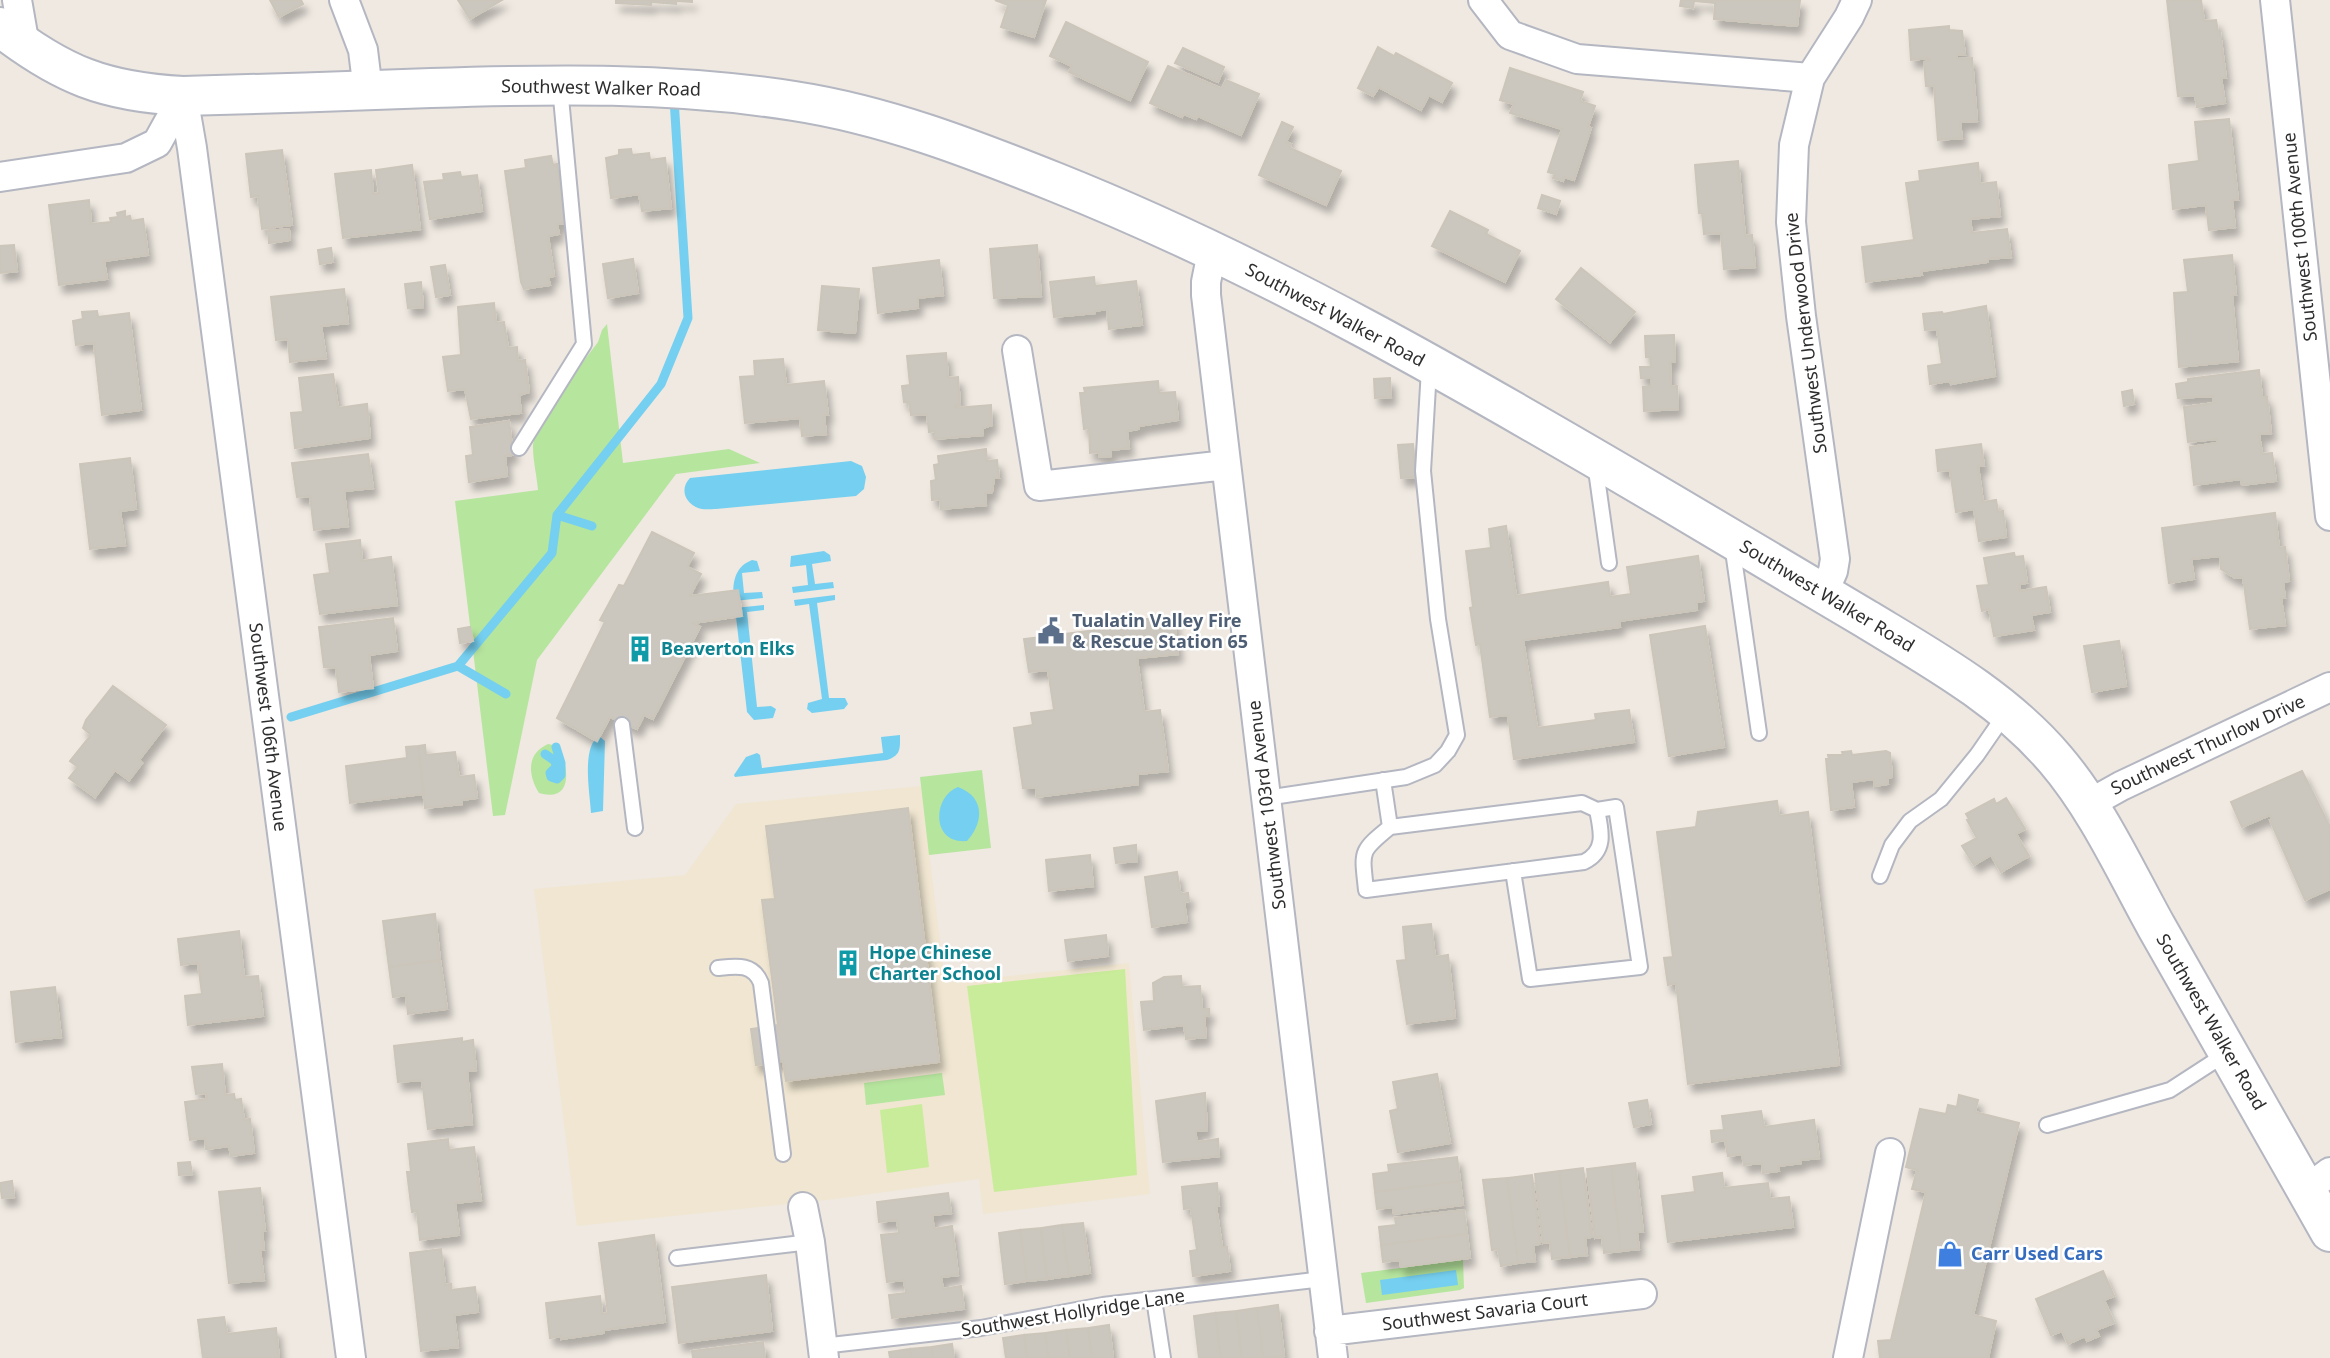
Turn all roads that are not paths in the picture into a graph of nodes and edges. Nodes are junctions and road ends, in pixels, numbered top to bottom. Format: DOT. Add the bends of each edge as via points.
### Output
graph roads {
  1 [pos="17,0"];
  2 [pos="344,0"];
  3 [pos="1483,0"];
  4 [pos="1857,0"];
  5 [pos="2275,0"];
  6 [pos="13,36"];
  7 [pos="1810,78"];
  8 [pos="559,85"];
  9 [pos="368,91"];
  10 [pos="183,96"];
  11 [pos="0,177"];
  12 [pos="1212,251"];
  13 [pos="1017,350"];
  14 [pos="1430,364"];
  15 [pos="519,448"];
  16 [pos="1594,458"];
  17 [pos="1226,465"];
  18 [pos="2330,516"];
  19 [pos="1731,539"];
  20 [pos="1609,563"];
  21 [pos="1824,594"];
  22 [pos="2330,688"];
  23 [pos="2007,712"];
  24 [pos="622,725"];
  25 [pos="1759,733"];
  26 [pos="1382,780"];
  27 [pos="1266,798"];
  28 [pos="2087,805"];
  29 [pos="1597,810"];
  30 [pos="1390,827"];
  31 [pos="635,828"];
  32 [pos="1513,871"];
  33 [pos="1880,876"];
  34 [pos="718,968"];
  35 [pos="2228,1052"];
  36 [pos="2048,1125"];
  37 [pos="1890,1153"];
  38 [pos="783,1154"];
  39 [pos="2318,1181"];
  40 [pos="803,1207"];
  41 [pos="2330,1231"];
  42 [pos="810,1242"];
  43 [pos="677,1258"];
  44 [pos="1323,1279"];
  45 [pos="1642,1294"];
  46 [pos="1154,1299"];
  47 [pos="1331,1344"];
  48 [pos="823,1352"];
  49 [pos="351,1358"];
  50 [pos="1163,1358"];
  51 [pos="1848,1358"];
  1 -- 6 [label="street"];
  2 -- 9 [label="street" via="363,50"];
  3 -- 7 [label="street" via="1510,35 1577,60"];
  4 -- 7 [label="street, Southwest Underwood Drive"];
  5 -- 18 [label="street, Southwest 100th Avenue"];
  6 -- 10 [label="main road, Southwest Walker Road" via="62,68 104,86"];
  7 -- 21 [label="street, Southwest Underwood Drive" via="1794,145 1791,222 1835,559"];
  8 -- 9 [label="main road, Southwest Walker Road"];
  8 -- 12 [label="main road, Southwest Walker Road" via="713,90 852,112 971,148"];
  8 -- 15 [label="lane" via="584,344"];
  9 -- 10 [label="main road, Southwest Walker Road"];
  10 -- 11 [label="street" via="157,143 126,158"];
  10 -- 49 [label="street, Southwest 106th Avenue"];
  12 -- 14 [label="main road, Southwest Walker Road"];
  12 -- 17 [label="street, Southwest 103rd Avenue" via="1206,295"];
  13 -- 17 [label="street" via="1039,486"];
  14 -- 16 [label="main road, Southwest Walker Road"];
  14 -- 26 [label="lane" via="1423,471 1438,619 1457,735 1435,765 1406,777"];
  16 -- 19 [label="main road, Southwest Walker Road"];
  16 -- 20 [label="lane"];
  17 -- 27 [label="street, Southwest 103rd Avenue"];
  19 -- 21 [label="main road, Southwest Walker Road"];
  19 -- 25 [label="lane"];
  21 -- 23 [label="main road, Southwest Walker Road" via="1924,654"];
  22 -- 28 [label="street, Southwest Thurlow Drive"];
  23 -- 28 [label="main road, Southwest Walker Road" via="2059,763"];
  23 -- 33 [label="lane" via="1941,799 1910,821 1892,845"];
  24 -- 31 [label="lane"];
  26 -- 27 [label="lane"];
  26 -- 30 [label="lane"];
  27 -- 44 [label="street, Southwest 103rd Avenue"];
  28 -- 35 [label="main road, Southwest Walker Road"];
  29 -- 30 [label="lane" via="1582,803"];
  29 -- 32 [label="lane" via="1603,837 1592,858"];
  29 -- 32 [label="lane" via="1616,807 1640,967 1530,979"];
  30 -- 32 [label="lane" via="1366,847 1362,858 1366,890"];
  34 -- 38 [label="lane" via="751,969 761,983"];
  35 -- 36 [label="lane" via="2169,1090"];
  35 -- 39 [label="main road, Southwest Walker Road"];
  37 -- 51 [label="street"];
  39 -- 41 [label="main road, Southwest Walker Road"];
  40 -- 42 [label="street"];
  42 -- 43 [label="lane"];
  42 -- 48 [label="street"];
  44 -- 46 [label="lane, Southwest Hollyridge Lane"];
  44 -- 47 [label="street, Southwest 103rd Avenue"];
  45 -- 47 [label="street, Southwest Savaria Court"];
  46 -- 48 [label="lane, Southwest Hollyridge Lane"];
  46 -- 50 [label="lane"];
}
